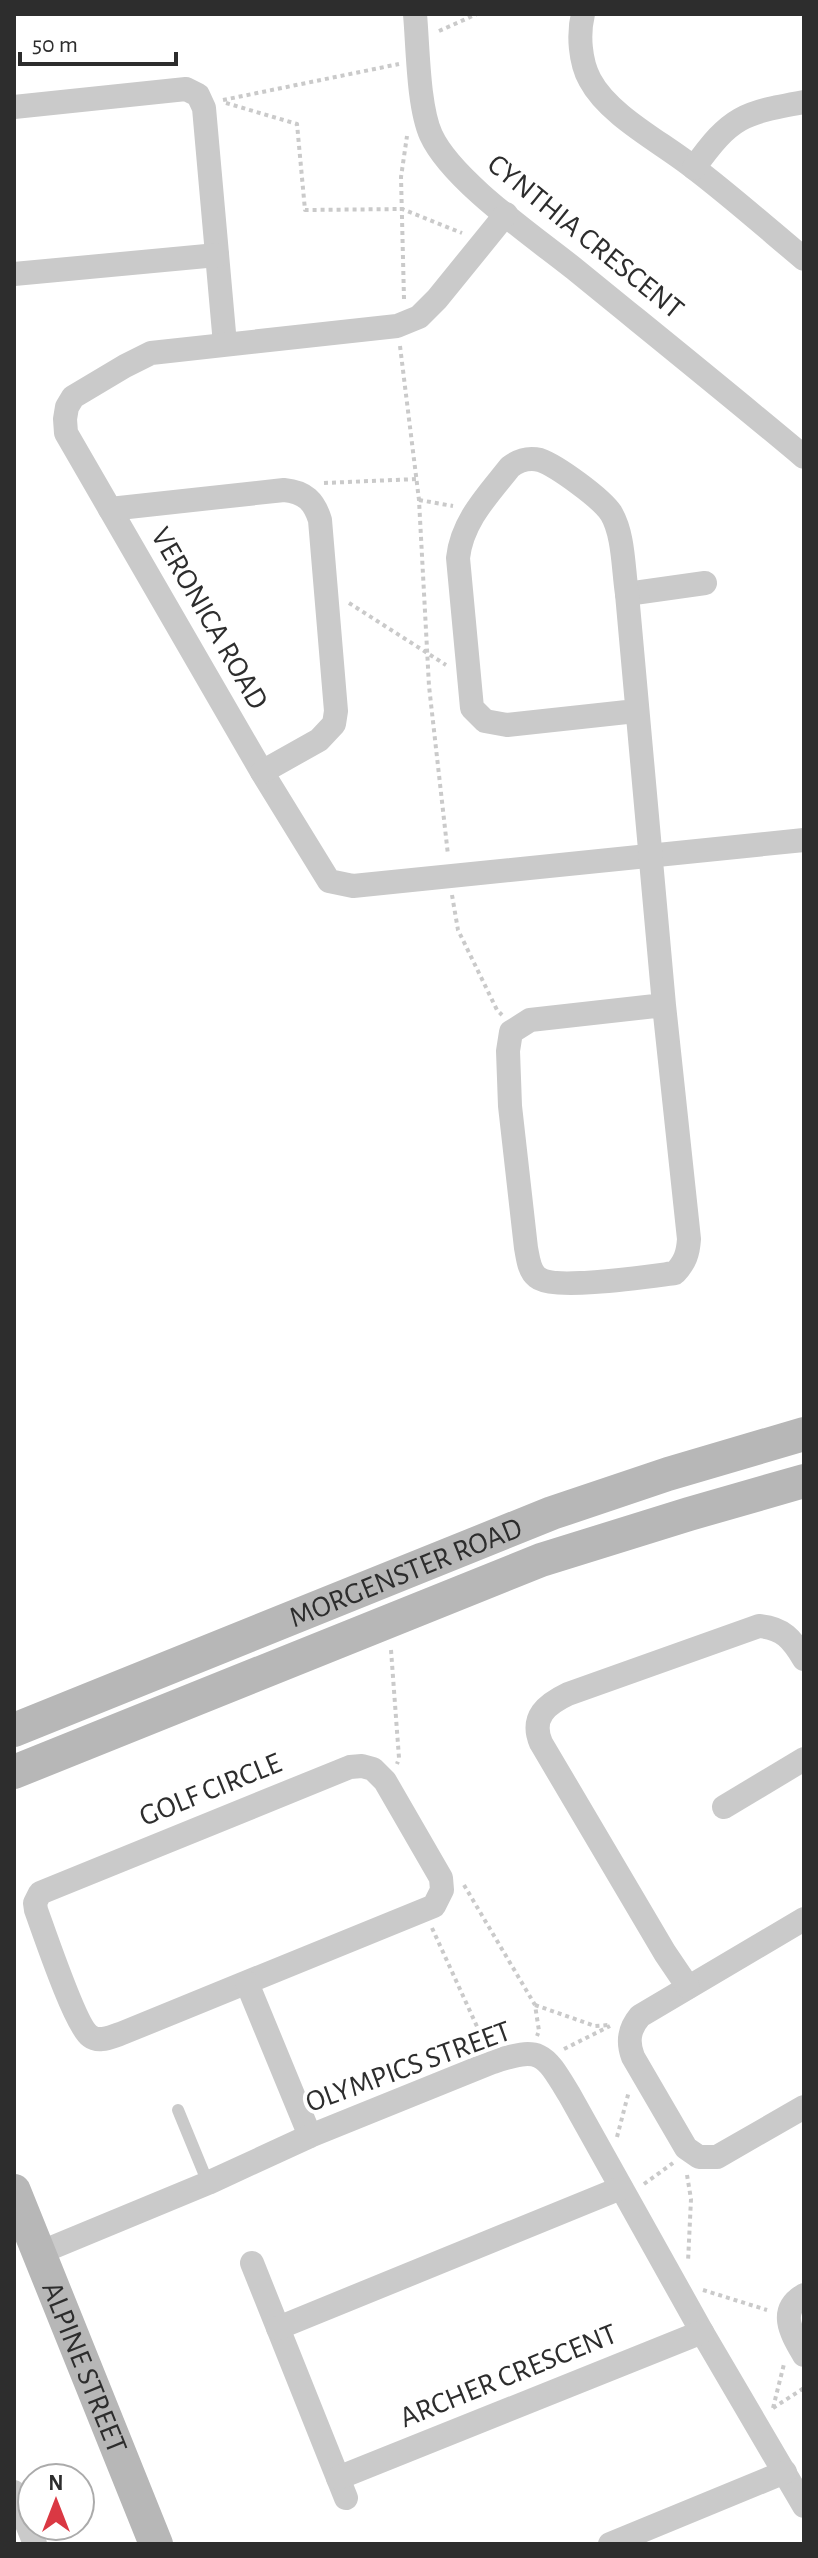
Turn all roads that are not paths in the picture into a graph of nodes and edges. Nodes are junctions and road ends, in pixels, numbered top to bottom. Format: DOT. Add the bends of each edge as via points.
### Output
graph roads {
  1 [pos="583,14"];
  2 [pos="416,26"];
  3 [pos="804,102"];
  4 [pos="14,107"];
  5 [pos="694,168"];
  6 [pos="506,214"];
  7 [pos="217,255"];
  8 [pos="804,259"];
  9 [pos="14,274"];
  10 [pos="225,344"];
  11 [pos="801,449"];
  12 [pos="110,509"];
  13 [pos="705,583"];
  14 [pos="627,594"];
  15 [pos="636,711"];
  16 [pos="262,772"];
  17 [pos="804,840"];
  18 [pos="651,854"];
  19 [pos="664,1005"];
  20 [pos="804,1434"];
  21 [pos="804,1481"];
  22 [pos="804,1659"];
  23 [pos="14,1730"];
  24 [pos="804,1759"];
  25 [pos="14,1772"];
  26 [pos="724,1807"];
  27 [pos="804,1919"];
  28 [pos="247,1983"];
  29 [pos="688,1987"];
  30 [pos="804,2107"];
  31 [pos="178,2110"];
  32 [pos="310,2136"];
  33 [pos="208,2183"];
  34 [pos="621,2188"];
  35 [pos="14,2191"];
  36 [pos="39,2253"];
  37 [pos="252,2263"];
  38 [pos="804,2295"];
  39 [pos="278,2328"];
  40 [pos="702,2332"];
  41 [pos="804,2355"];
  42 [pos="785,2472"];
  43 [pos="15,2496"];
  44 [pos="804,2506"];
  45 [pos="35,2544"];
  46 [pos="156,2544"];
  47 [pos="610,2544"];
  1 -- 5 [label="street" via="583,62 590,80 603,98"];
  2 -- 6 [label="street, CYNTHIA CRESCENT" via="429,132 454,169"];
  3 -- 5 [label="street" via="741,117"];
  4 -- 7 [label="street" via="194,91 204,108"];
  5 -- 8 [label="street"];
  6 -- 10 [label="street, VERONICA ROAD" via="419,317 397,326"];
  6 -- 11 [label="street, CYNTHIA CRESCENT"];
  7 -- 9 [label="street"];
  7 -- 10 [label="street"];
  10 -- 12 [label="street, VERONICA ROAD" via="151,353 73,397 66,433"];
  12 -- 16 [label="street, VERONICA ROAD"];
  12 -- 16 [label="street" via="284,490 297,491 315,505 334,724 319,740"];
  13 -- 14 [label="street"];
  14 -- 15 [label="street"];
  14 -- 15 [label="street" via="619,532 611,513 566,474 540,461 523,459 510,467 460,540 472,708 485,721 507,725"];
  15 -- 18 [label="street"];
  16 -- 18 [label="street, VERONICA ROAD" via="329,881 339,885"];
  17 -- 18 [label="street, VERONICA ROAD"];
  18 -- 19 [label="street"];
  19 -- 19 [label="street" via="688,1255 675,1273 578,1283 537,1278 526,1248 510,1106 511,1032 530,1020"];
  20 -- 23 [label="main road, MORGENSTER ROAD" via="552,1513"];
  21 -- 25 [label="main road, MORGENSTER ROAD" via="541,1560"];
  22 -- 29 [label="street" via="792,1639 759,1626 568,1694 550,1702 538,1719 541,1743"];
  24 -- 26 [label="street"];
  27 -- 29 [label="street"];
  28 -- 28 [label="street, GOLF CIRCLE" via="120,2034 93,2039 74,2011 36,1898 44,1890 350,1767 373,1769 439,1872 438,1901 425,1911"];
  28 -- 32 [label="street"];
  29 -- 30 [label="street" via="646,2013 630,2039 633,2057 686,2148 699,2157 717,2157"];
  31 -- 33 [label="lane"];
  32 -- 33 [label="street, OLYMPICS STREET"];
  32 -- 34 [label="street, OLYMPICS STREET" via="493,2062 538,2056 569,2094"];
  33 -- 36 [label="street, OLYMPICS STREET"];
  34 -- 39 [label="street"];
  34 -- 40 [label="street, OLYMPICS STREET"];
  35 -- 36 [label="main road, ALPINE STREET"];
  36 -- 46 [label="main road, ALPINE STREET"];
  37 -- 39 [label="street, ARCHER CRESCENT"];
  38 -- 41 [label="street" via="790,2308 789,2324"];
  39 -- 40 [label="street, ARCHER CRESCENT" via="342,2488"];
  40 -- 42 [label="street, OLYMPICS STREET" via="764,2414"];
  42 -- 44 [label="street, OLYMPICS STREET"];
  42 -- 47 [label="street"];
  43 -- 45 [label="street"];
}
